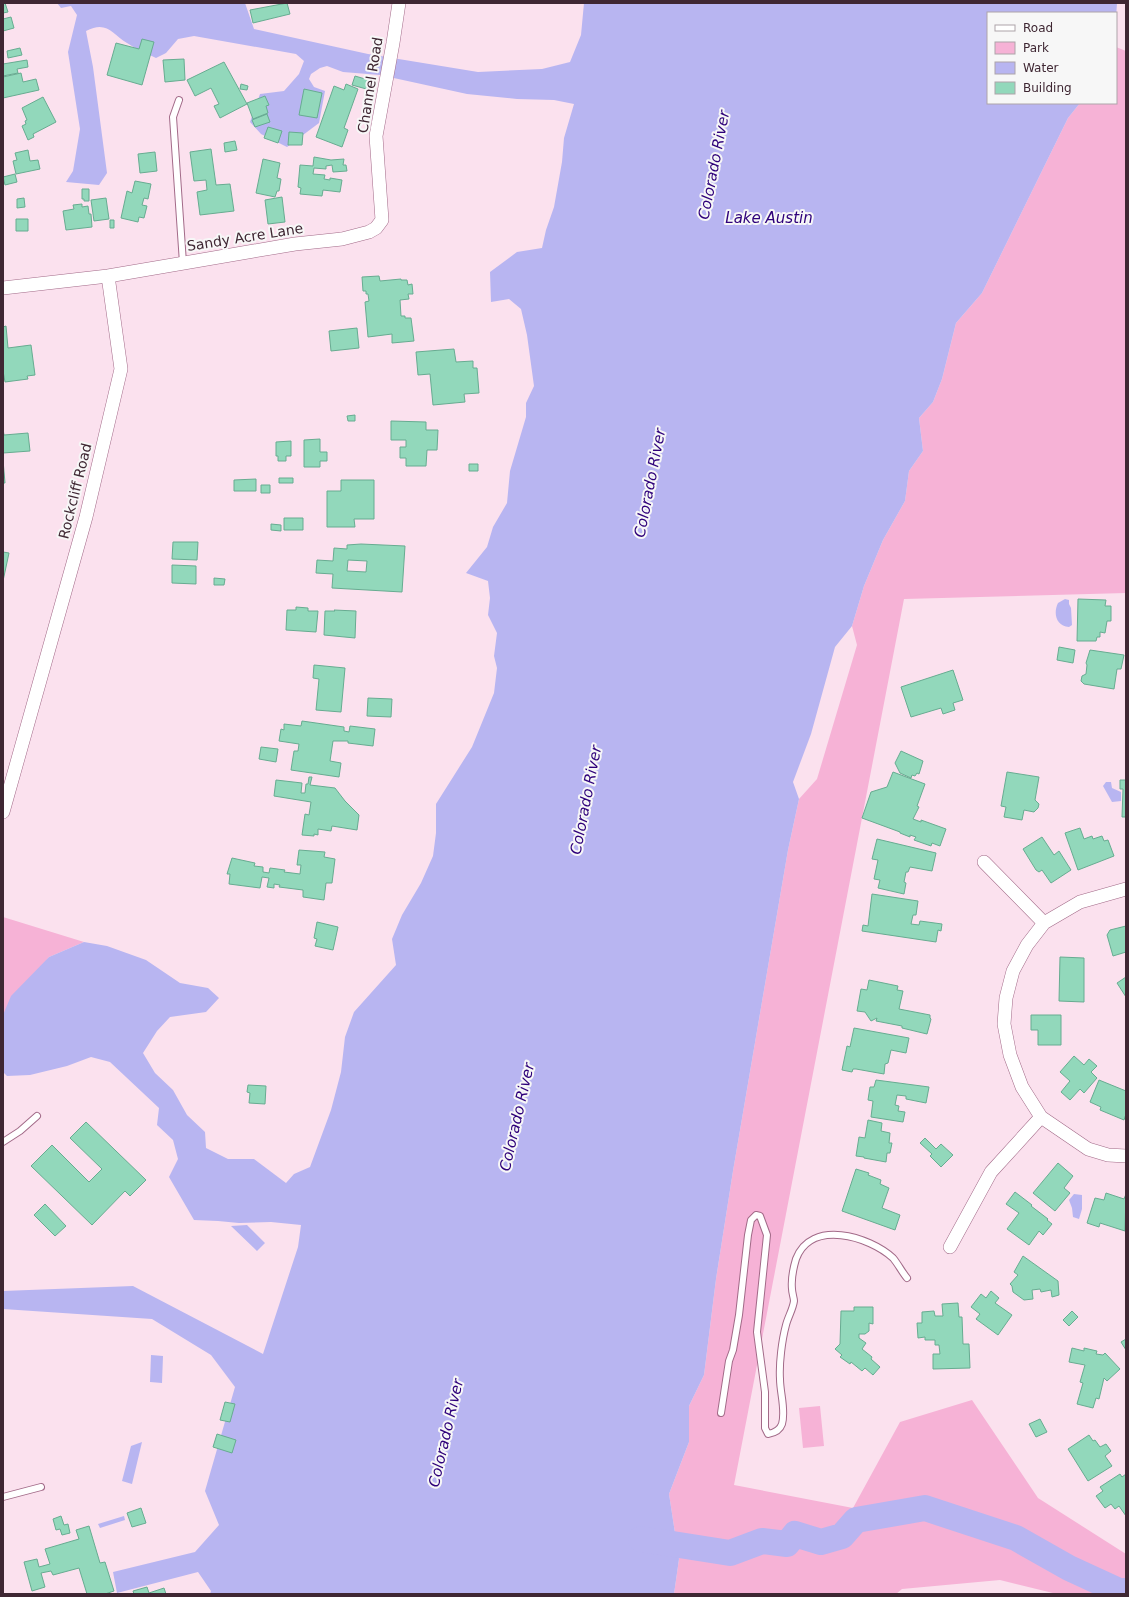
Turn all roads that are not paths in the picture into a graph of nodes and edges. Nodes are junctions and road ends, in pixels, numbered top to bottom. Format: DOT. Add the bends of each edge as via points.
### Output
graph roads {
  1 [pos="399,3"];
  2 [pos="179,100"];
  3 [pos="382,220"];
  4 [pos="183,263"];
  5 [pos="108,276"];
  6 [pos="3,288"];
  7 [pos="3,812"];
  8 [pos="984,862"];
  9 [pos="1126,889"];
  10 [pos="1044,922"];
  11 [pos="37,1116"];
  12 [pos="1041,1117"];
  13 [pos="3,1142"];
  14 [pos="1126,1156"];
  15 [pos="950,1247"];
  16 [pos="906,1278"];
  17 [pos="721,1413"];
  18 [pos="41,1487"];
  19 [pos="3,1497"];
  1 -- 3 [label="street, Channel Road" via="376,136"];
  2 -- 4 [label="lane" via="173,117"];
  3 -- 4 [label="street, Sandy Acre Lane" via="369,232 342,239 295,244"];
  4 -- 5 [label="street, Sandy Acre Lane"];
  5 -- 6 [label="street"];
  5 -- 7 [label="street, Rockcliff Road" via="121,369 86,517"];
  8 -- 10 [label="street"];
  9 -- 10 [label="street" via="1080,902"];
  10 -- 12 [label="street" via="1027,945 1013,971 1006,998 1004,1024 1010,1055 1022,1087"];
  11 -- 13 [label="lane"];
  12 -- 14 [label="street" via="1088,1149 1108,1155"];
  12 -- 15 [label="street" via="991,1172"];
  16 -- 17 [label="lane" via="893,1259 873,1244 860,1239 842,1235 824,1236 803,1248 792,1273 794,1301 784,1334 779,1378 782,1426 774,1433 768,1434 765,1428 765,1392 757,1332 767,1235 760,1216 756,1215 751,1220 748,1235 740,1315 729,1361"];
  18 -- 19 [label="lane"];
}
